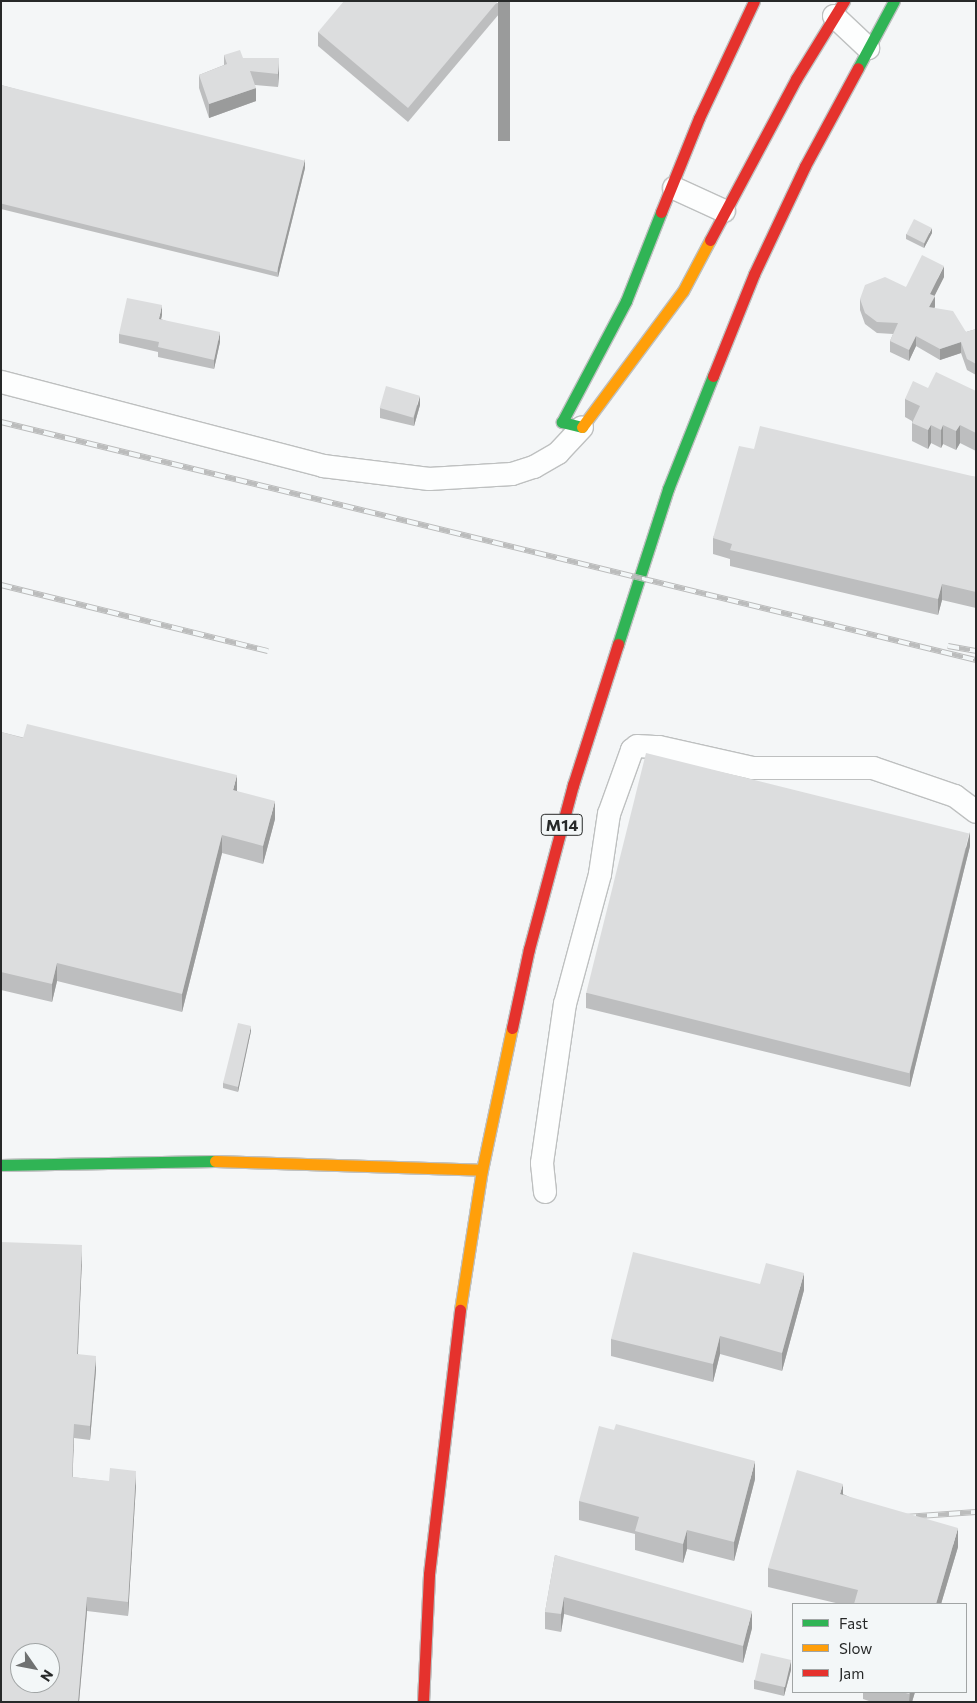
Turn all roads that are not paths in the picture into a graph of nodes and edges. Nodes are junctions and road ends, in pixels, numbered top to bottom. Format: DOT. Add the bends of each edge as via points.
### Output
graph roads {
  1 [pos="754,1"];
  2 [pos="894,1"];
  3 [pos="839,9"];
  4 [pos="868,48"];
  5 [pos="674,188"];
  6 [pos="724,210"];
  7 [pos="1,382"];
  8 [pos="582,427"];
  9 [pos="976,812"];
  10 [pos="1,1165"];
  11 [pos="482,1170"];
  12 [pos="545,1192"];
  13 [pos="423,1702"];
  1 -- 5 [label="main road" via="699,118"];
  2 -- 4 [label="main road, M14"];
  3 -- 4 [label="street"];
  3 -- 6 [label="main road" via="796,79"];
  4 -- 11 [label="main road, M14" via="805,166 754,274 668,489 573,785 529,948"];
  5 -- 6 [label="street"];
  5 -- 8 [label="main road" via="626,301 562,422"];
  6 -- 8 [label="main road" via="683,291"];
  7 -- 8 [label="street" via="323,466 429,479 512,474 534,467 558,453"];
  9 -- 12 [label="street" via="955,796 873,768 753,768 659,747 636,746 609,814 600,874 565,1004 542,1163"];
  10 -- 11 [label="main road" via="245,1161"];
  11 -- 13 [label="main road, M14" via="444,1433 429,1574"];
}
